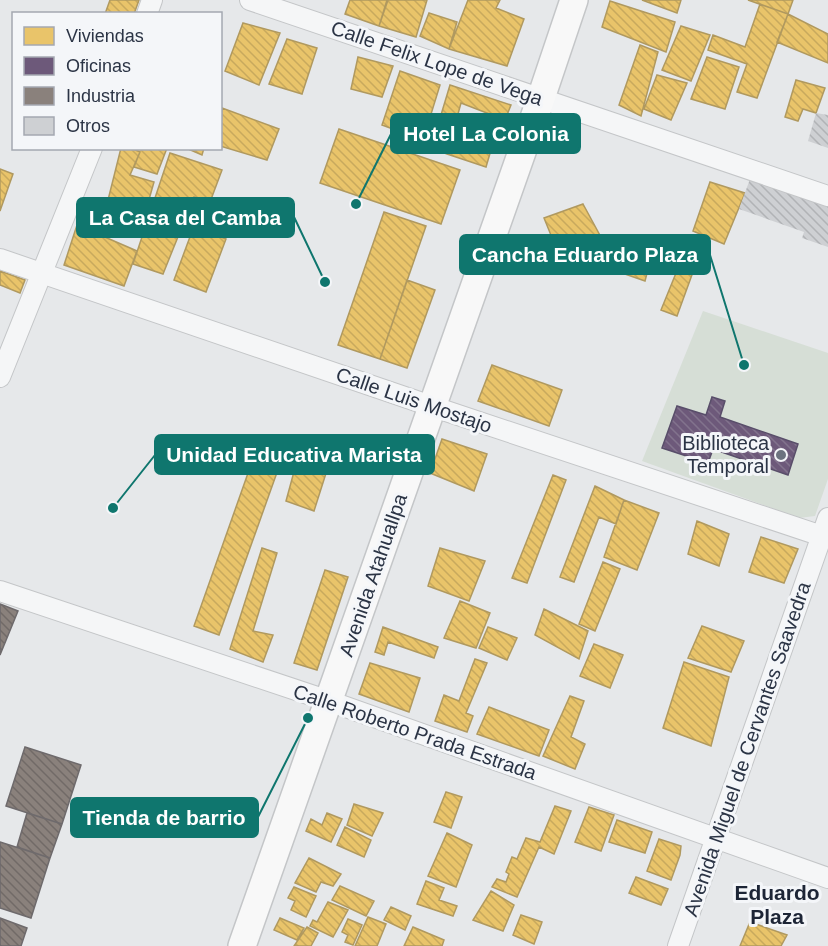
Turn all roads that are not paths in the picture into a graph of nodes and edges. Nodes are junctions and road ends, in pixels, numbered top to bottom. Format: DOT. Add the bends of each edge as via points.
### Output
graph roads {
  1 [pos="250,0"];
  2 [pos="574,0"];
  3 [pos="541,98"];
  4 [pos="91,150"];
  5 [pos="828,196"];
  6 [pos="0,259"];
  7 [pos="42,274"];
  8 [pos="0,377"];
  9 [pos="431,406"];
  10 [pos="826,531"];
  11 [pos="0,591"];
  12 [pos="329,701"];
  13 [pos="716,839"];
  14 [pos="828,878"];
  15 [pos="242,946"];
  16 [pos="678,946"];
  1 -- 3 [label="street, Calle Felix Lope de Vega"];
  2 -- 3 [label="main road, Avenida Atahuallpa"];
  3 -- 5 [label="street, Calle Felix Lope de Vega"];
  3 -- 9 [label="main road, Avenida Atahuallpa"];
  4 -- 7 [label="street"];
  6 -- 7 [label="street, Calle Luis Mostajo"];
  7 -- 8 [label="street"];
  7 -- 9 [label="street, Calle Luis Mostajo"];
  9 -- 10 [label="street, Calle Luis Mostajo"];
  9 -- 12 [label="main road, Avenida Atahuallpa"];
  10 -- 13 [label="street, Avenida Miguel de Cervantes Saavedra"];
  11 -- 12 [label="street, Calle Roberto Prada Estrada"];
  12 -- 13 [label="street, Calle Roberto Prada Estrada"];
  12 -- 15 [label="main road, Avenida Atahuallpa"];
  13 -- 14 [label="street, Calle Roberto Prada Estrada"];
  13 -- 16 [label="street, Avenida Miguel de Cervantes Saavedra"];
}
